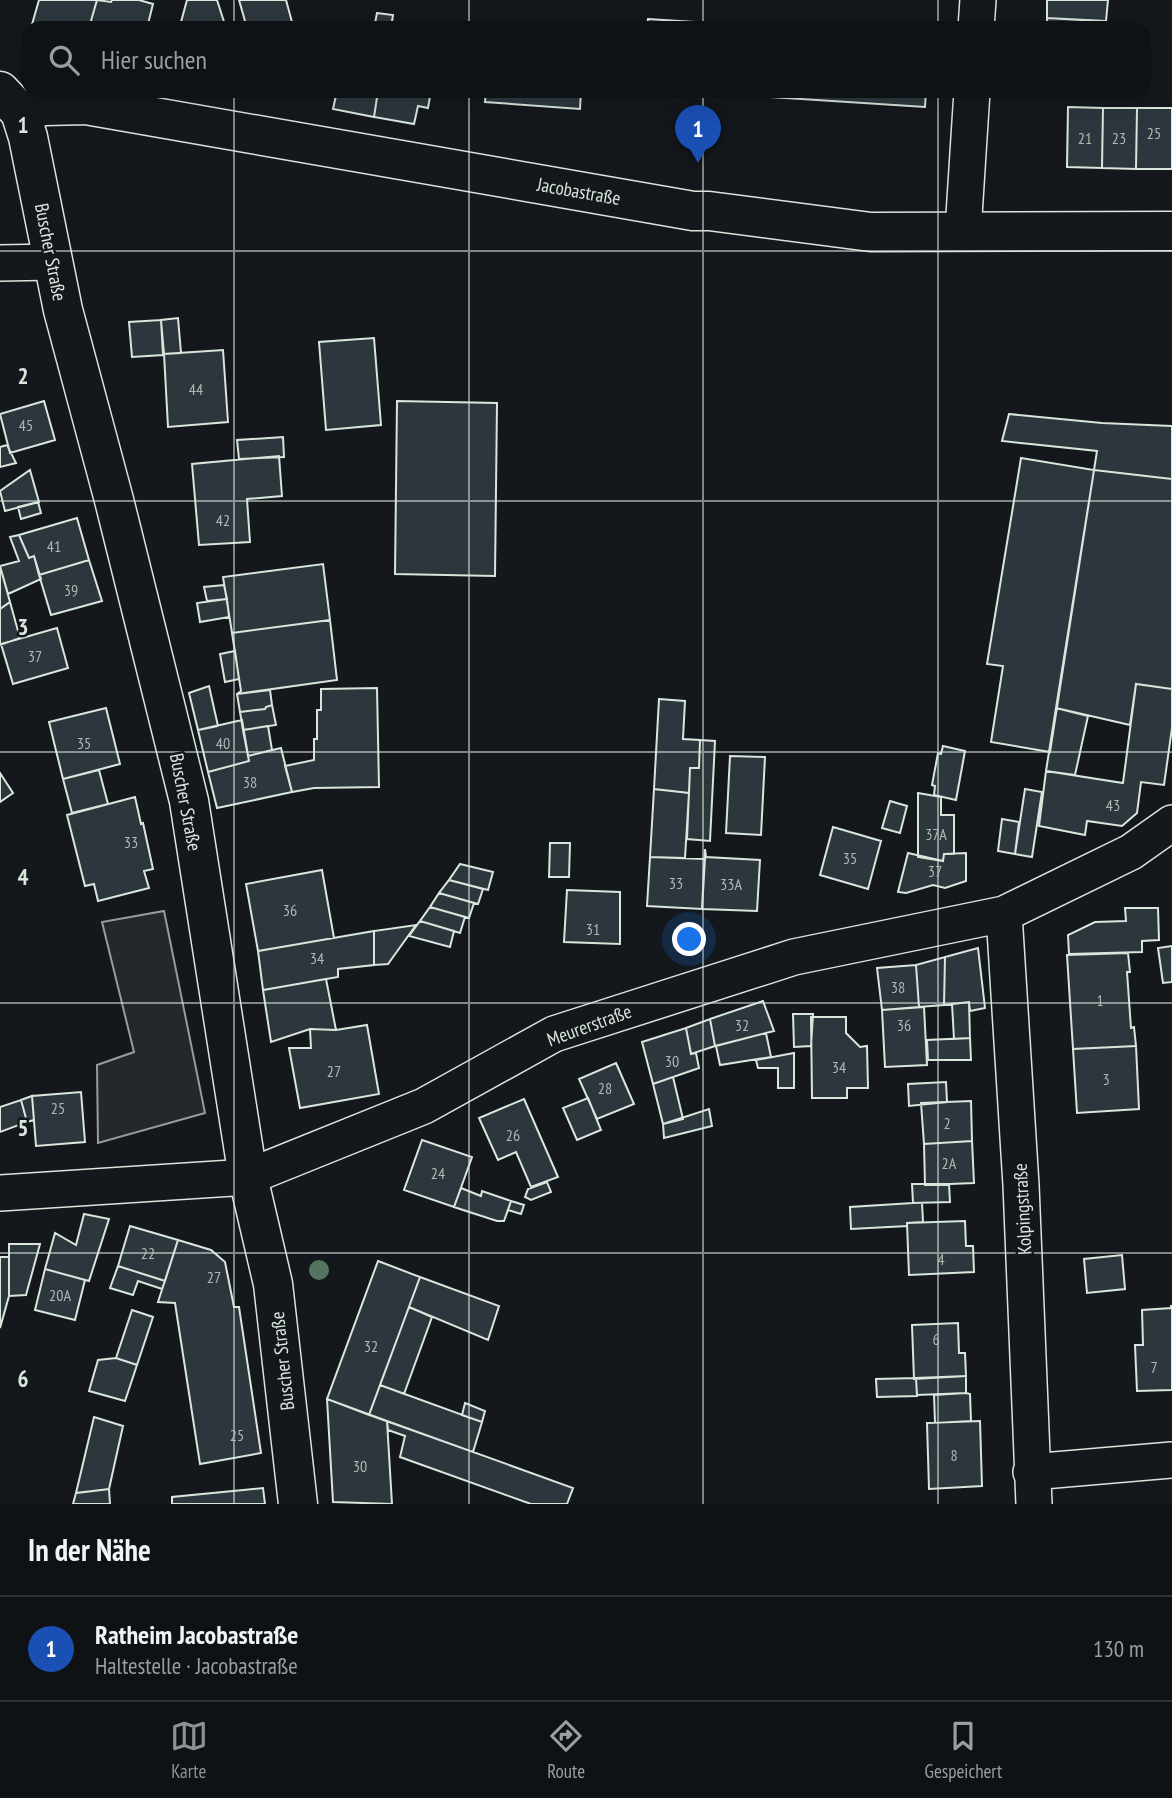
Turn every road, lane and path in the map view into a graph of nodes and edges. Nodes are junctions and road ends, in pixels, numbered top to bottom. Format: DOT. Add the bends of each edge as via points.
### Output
graph roads {
  1 [pos="978,0"];
  2 [pos="976,21"];
  3 [pos="972,98"];
  4 [pos="10,101"];
  5 [pos="963,231"];
  6 [pos="1172,231"];
  7 [pos="53,262"];
  8 [pos="0,263"];
  9 [pos="1172,823"];
  10 [pos="1004,914"];
  11 [pos="248,1177"];
  12 [pos="0,1193"];
  13 [pos="1172,1460"];
  14 [pos="1033,1488"];
  15 [pos="298,1504"];
  1 -- 2 [label="street"];
  3 -- 5 [label="street"];
  4 -- 5 [label="main road, Jacobastraße" via="86,105 693,211 871,232"];
  4 -- 7 [label="main road, Buscher Straße" via="28,137"];
  5 -- 6 [label="main road, Jacobastraße"];
  7 -- 8 [label="street"];
  7 -- 11 [label="main road, Buscher Straße" via="189,801"];
  9 -- 10 [label="street, Meurerstraße" via="1131,852"];
  10 -- 11 [label="street, Meurerstraße" via="794,957 554,1034 425,1106"];
  10 -- 14 [label="street, Kolpingstraße"];
  11 -- 12 [label="street, Meurerstraße"];
  11 -- 15 [label="main road, Buscher Straße" via="274,1284"];
  13 -- 14 [label="street"];
}
